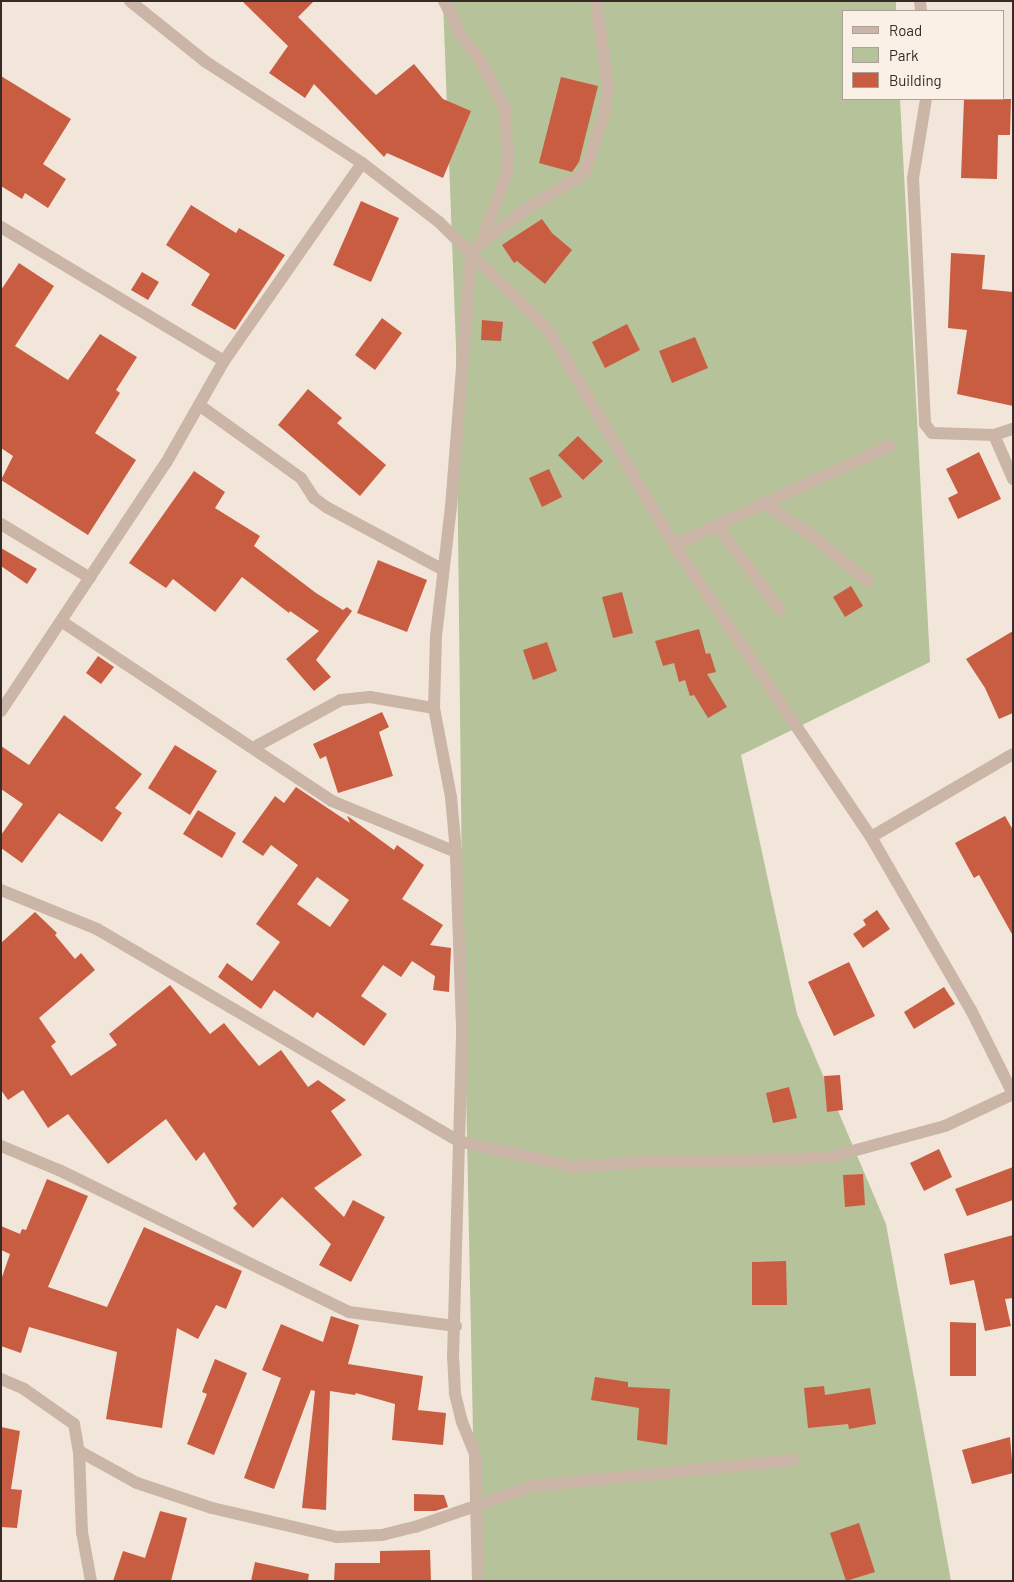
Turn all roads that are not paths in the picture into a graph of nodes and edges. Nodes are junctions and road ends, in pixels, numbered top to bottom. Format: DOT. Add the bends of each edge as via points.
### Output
graph roads {
  1 [pos="130,1"];
  2 [pos="444,1"];
  3 [pos="596,1"];
  4 [pos="926,100"];
  5 [pos="362,162"];
  6 [pos="1,227"];
  7 [pos="482,242"];
  8 [pos="471,251"];
  9 [pos="224,361"];
  10 [pos="199,405"];
  11 [pos="1013,429"];
  12 [pos="994,435"];
  13 [pos="889,446"];
  14 [pos="1013,479"];
  15 [pos="762,503"];
  16 [pos="1,524"];
  17 [pos="717,525"];
  18 [pos="674,545"];
  19 [pos="442,569"];
  20 [pos="90,578"];
  21 [pos="868,581"];
  22 [pos="780,610"];
  23 [pos="61,621"];
  24 [pos="434,708"];
  25 [pos="1,711"];
  26 [pos="253,748"];
  27 [pos="1013,754"];
  28 [pos="871,836"];
  29 [pos="456,852"];
  30 [pos="1,890"];
  31 [pos="1013,1094"];
  32 [pos="458,1141"];
  33 [pos="1,1146"];
  34 [pos="456,1326"];
  35 [pos="1,1379"];
  36 [pos="79,1451"];
  37 [pos="792,1460"];
  38 [pos="475,1505"];
  39 [pos="91,1581"];
  40 [pos="478,1581"];
  1 -- 5 [label="street" via="206,62"];
  2 -- 7 [label="street" via="461,35 482,63 505,109 508,169"];
  3 -- 7 [label="street" via="608,87 603,118 584,174 526,209"];
  4 -- 12 [label="street" via="913,178 925,424 932,433"];
  5 -- 8 [label="street"];
  5 -- 9 [label="street"];
  6 -- 9 [label="street"];
  7 -- 8 [label="street"];
  8 -- 18 [label="street" via="549,331"];
  8 -- 19 [label="street" via="451,507"];
  9 -- 10 [label="street"];
  10 -- 19 [label="street" via="301,478 314,498 328,508"];
  10 -- 20 [label="street"];
  11 -- 12 [label="street"];
  12 -- 14 [label="street"];
  13 -- 15 [label="street"];
  15 -- 17 [label="street"];
  15 -- 21 [label="street" via="808,533"];
  16 -- 20 [label="street"];
  17 -- 18 [label="street"];
  17 -- 22 [label="street"];
  18 -- 28 [label="street"];
  19 -- 24 [label="street"];
  20 -- 23 [label="street"];
  23 -- 25 [label="street"];
  23 -- 26 [label="street"];
  24 -- 26 [label="street" via="370,697 341,700"];
  24 -- 29 [label="street"];
  26 -- 29 [label="street" via="332,801"];
  27 -- 28 [label="street"];
  28 -- 31 [label="street" via="970,1010"];
  29 -- 32 [label="street" via="462,1028"];
  30 -- 32 [label="street" via="97,929"];
  31 -- 32 [label="street" via="945,1126 826,1156 574,1167"];
  32 -- 34 [label="street"];
  33 -- 34 [label="street" via="61,1171 349,1312"];
  34 -- 38 [label="street" via="453,1358 455,1393 475,1454"];
  35 -- 36 [label="street" via="24,1389 74,1424"];
  36 -- 38 [label="street" via="136,1483 212,1508 337,1537 382,1535"];
  36 -- 39 [label="street" via="82,1532"];
  37 -- 38 [label="street" via="533,1486"];
  38 -- 40 [label="street"];
}
